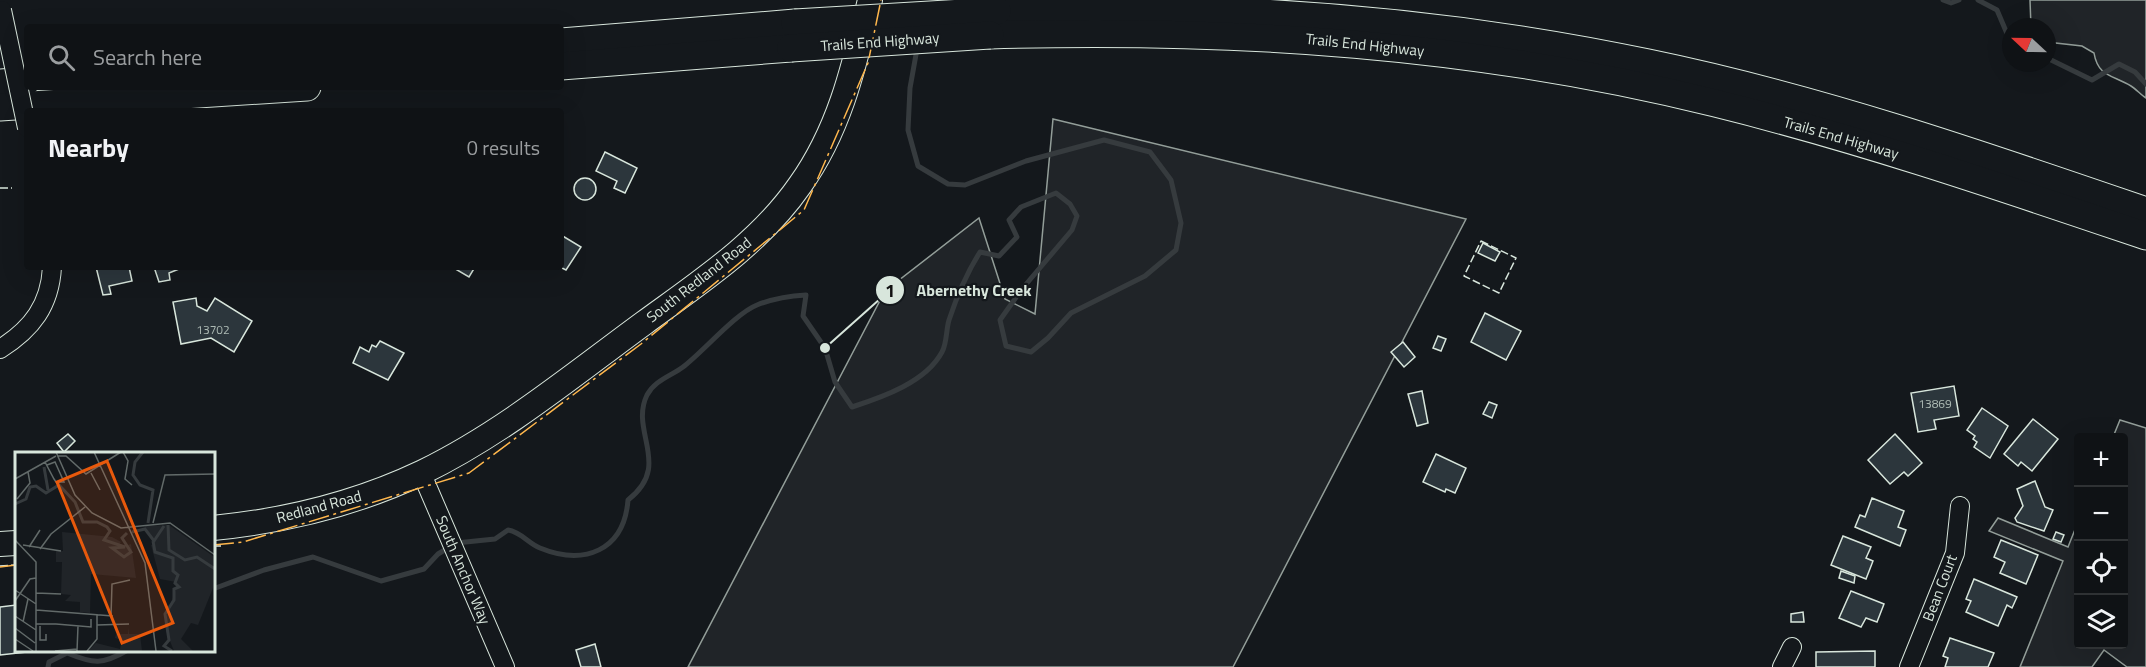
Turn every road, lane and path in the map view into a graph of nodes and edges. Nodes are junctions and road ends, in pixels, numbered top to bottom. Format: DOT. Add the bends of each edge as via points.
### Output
graph roads {
  1 [pos="870,0"];
  2 [pos="1,5"];
  3 [pos="993,23"];
  4 [pos="793,35"];
  5 [pos="564,42"];
  6 [pos="564,66"];
  7 [pos="24,81"];
  8 [pos="0,82"];
  9 [pos="261,90"];
  10 [pos="0,107"];
  11 [pos="24,114"];
  12 [pos="2146,211"];
  13 [pos="2146,236"];
  14 [pos="51,270"];
  15 [pos="0,349"];
  16 [pos="422,472"];
  17 [pos="1960,506"];
  18 [pos="214,528"];
  19 [pos="15,543"];
  20 [pos="0,544"];
  21 [pos="1792,647"];
  22 [pos="505,667"];
  23 [pos="1782,667"];
  24 [pos="1909,667"];
  1 -- 16 [label="main road, South Redland Road" via="850,80 832,129 798,188 764,229 712,273 559,386 485,437"];
  2 -- 11 [label="street, bridge"];
  3 -- 4 [label="highway, Trails End Highway, bridge"];
  3 -- 12 [label="highway, Trails End Highway" via="1098,8 1301,14 1419,25 1572,48 1672,68 1837,111"];
  3 -- 13 [label="highway, Trails End Highway" via="1398,47 1563,72 1714,102 1842,137"];
  4 -- 5 [label="highway, Trails End Highway"];
  4 -- 6 [label="highway, Trails End Highway"];
  7 -- 8 [label="highway"];
  9 -- 10 [label="highway"];
  14 -- 15 [label="street" via="38,317"];
  16 -- 18 [label="main road, Redland Road" via="324,507 272,520"];
  16 -- 22 [label="street, South Anchor Way"];
  17 -- 24 [label="street, Bean Court" via="1955,553"];
  19 -- 20 [label="main road"];
  21 -- 23 [label="street"];
}
